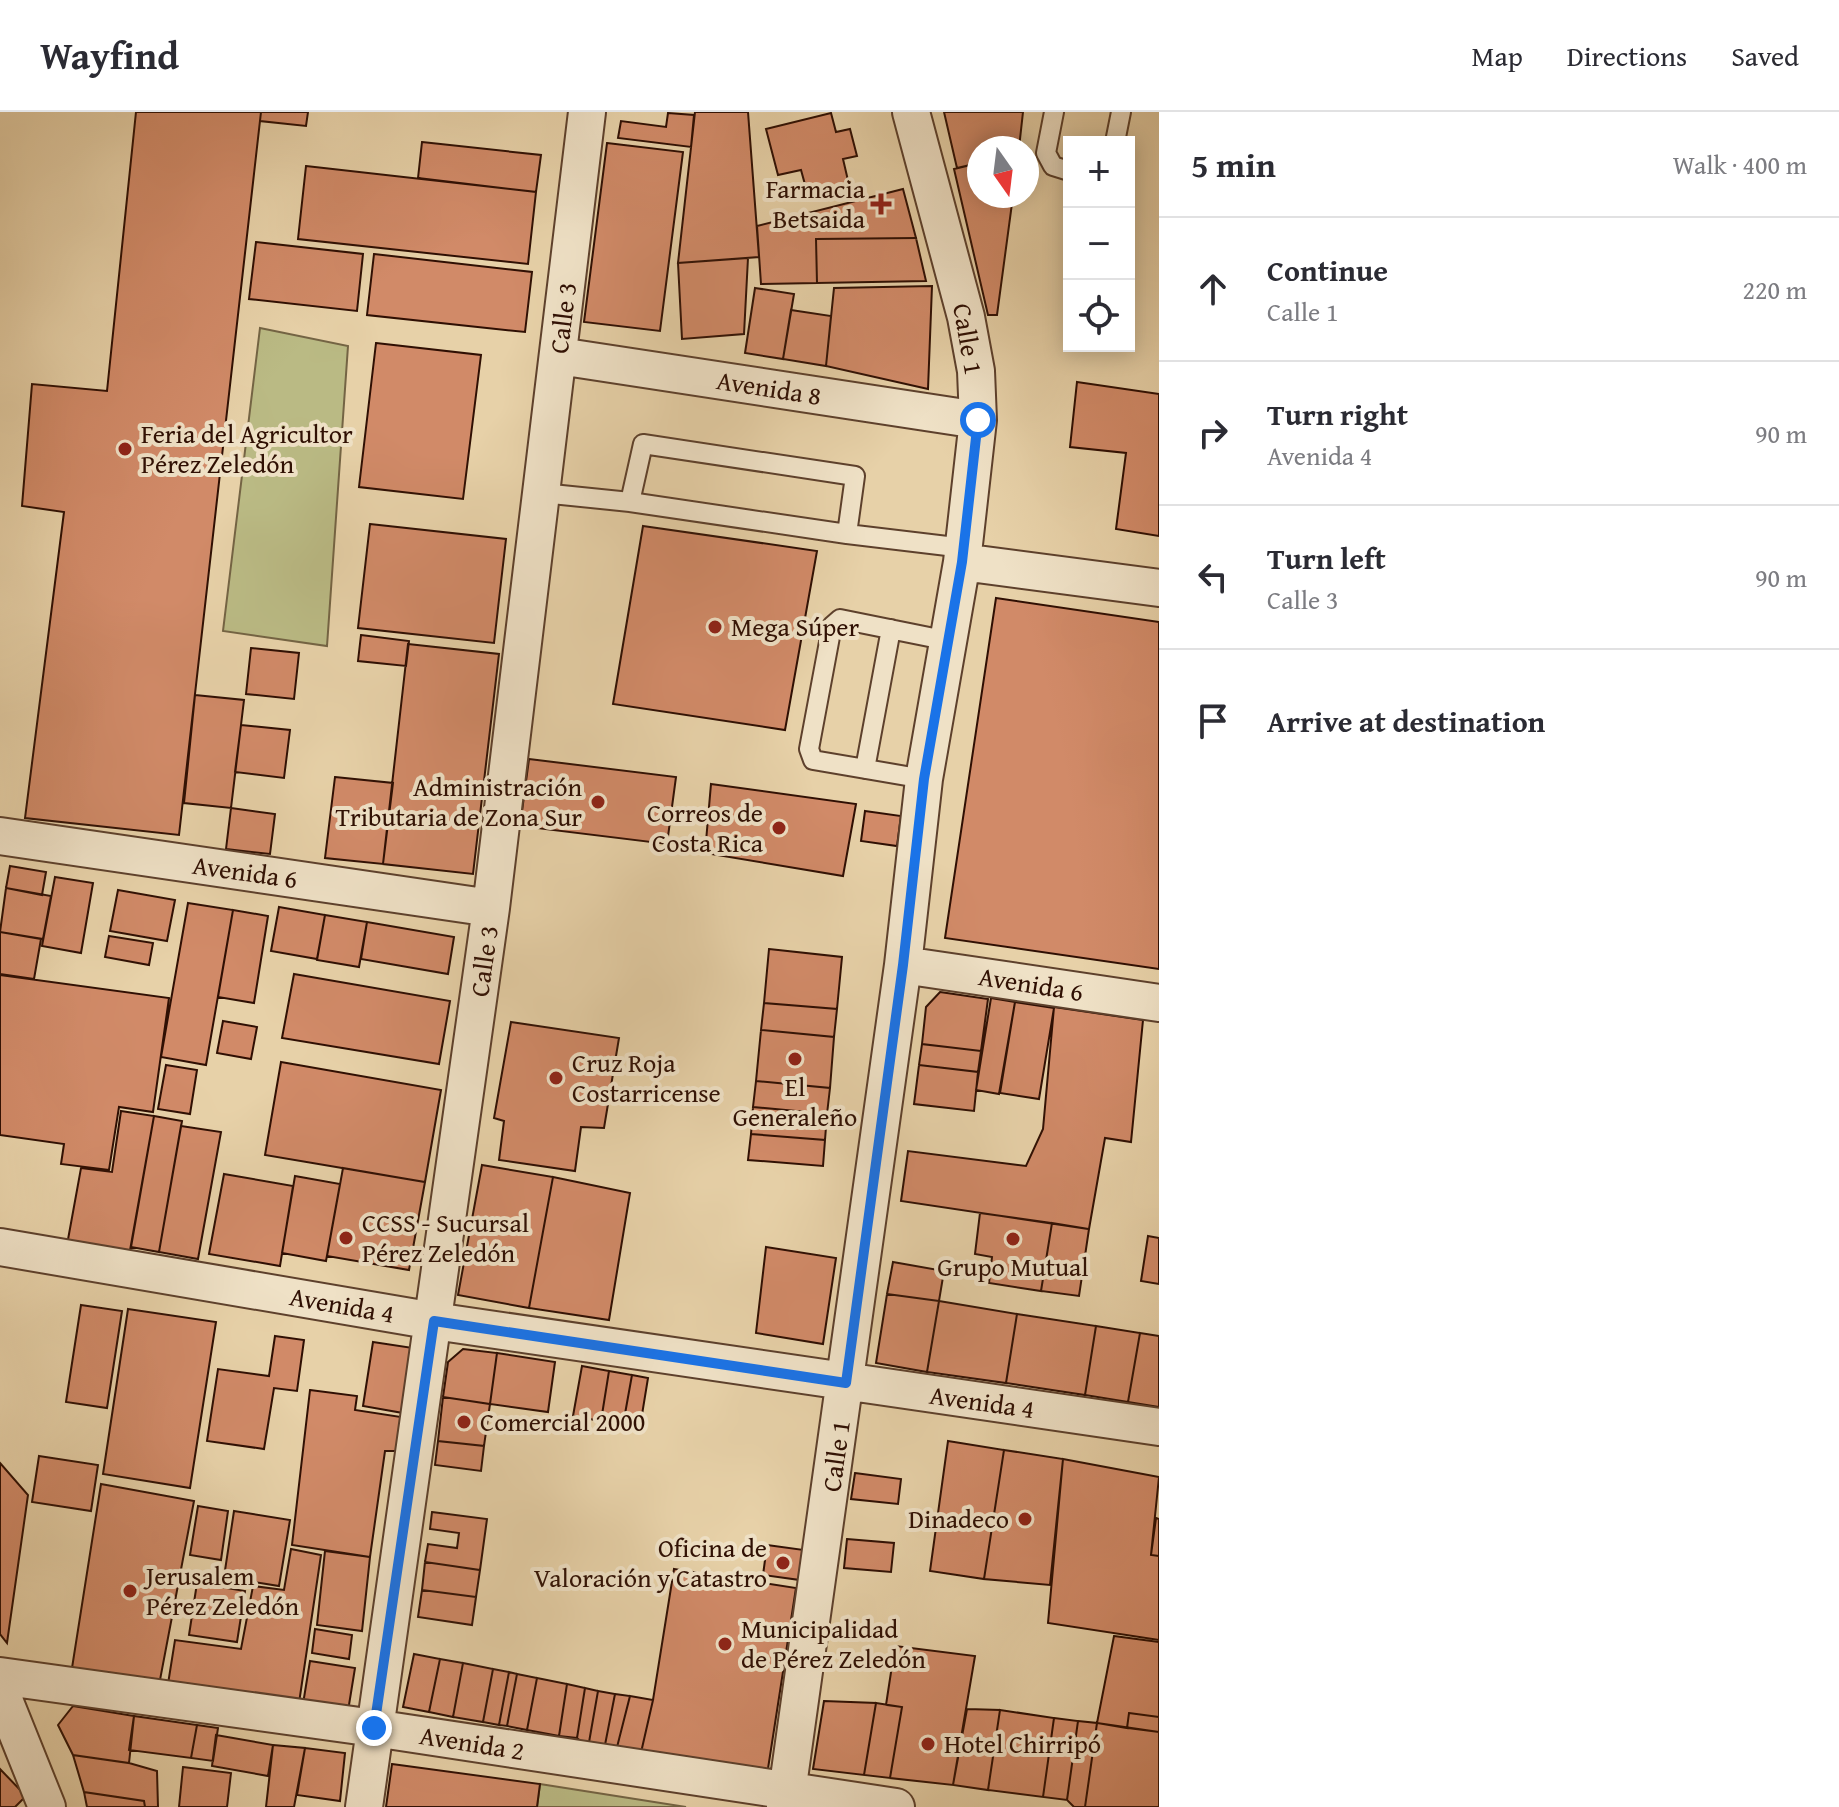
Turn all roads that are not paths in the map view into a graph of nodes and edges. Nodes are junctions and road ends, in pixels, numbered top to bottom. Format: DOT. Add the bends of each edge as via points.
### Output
graph roads {
  1 [pos="587,112"];
  2 [pos="911,112"];
  3 [pos="1054,112"];
  4 [pos="1121,112"];
  5 [pos="1116,136"];
  6 [pos="1063,169"];
  7 [pos="559,356"];
  8 [pos="978,420"];
  9 [pos="542,493"];
  10 [pos="630,502"];
  11 [pos="847,534"];
  12 [pos="963,555"];
  13 [pos="1159,588"];
  14 [pos="891,629"];
  15 [pos="949,641"];
  16 [pos="865,769"];
  17 [pos="924,779"];
  18 [pos="0,836"];
  19 [pos="491,908"];
  20 [pos="903,965"];
  21 [pos="1159,1003"];
  22 [pos="0,1247"];
  23 [pos="434,1321"];
  24 [pos="846,1383"];
  25 [pos="1159,1427"];
  26 [pos="0,1676"];
  27 [pos="0,1690"];
  28 [pos="374,1728"];
  29 [pos="786,1800"];
  30 [pos="43,1804"];
  31 [pos="364,1807"];
  32 [pos="896,1807"];
  1 -- 7 [label="street, Calle 3"];
  2 -- 8 [label="street, Calle 1" via="966,317"];
  3 -- 6 [label="lane" via="1046,153 1053,166"];
  4 -- 5 [label="lane"];
  7 -- 8 [label="street, Avenida 8"];
  7 -- 9 [label="street, Calle 3"];
  8 -- 12 [label="street, Calle 1"];
  9 -- 10 [label="lane"];
  9 -- 19 [label="street, Calle 3"];
  10 -- 11 [label="lane"];
  10 -- 11 [label="lane" via="643,444 855,476"];
  11 -- 12 [label="lane"];
  12 -- 13 [label="street"];
  12 -- 15 [label="street, Calle 1"];
  14 -- 15 [label="lane"];
  14 -- 16 [label="lane"];
  14 -- 16 [label="lane" via="840,619 832,626 809,749 813,760"];
  15 -- 17 [label="street, Calle 1"];
  16 -- 17 [label="lane"];
  17 -- 20 [label="street, Calle 1"];
  18 -- 19 [label="street, Avenida 6"];
  19 -- 23 [label="street, Calle 3"];
  20 -- 21 [label="street, Avenida 6"];
  20 -- 24 [label="street, Calle 1"];
  22 -- 23 [label="street, Avenida 4"];
  23 -- 24 [label="street, Avenida 4"];
  23 -- 28 [label="street, Calle 3"];
  24 -- 25 [label="street, Avenida 4"];
  24 -- 29 [label="street, Calle 1"];
  26 -- 28 [label="street, Avenida 2"];
  27 -- 30 [label="street"];
  28 -- 29 [label="street, Avenida 2"];
  28 -- 31 [label="street, Calle 3"];
  29 -- 32 [label="street, Avenida 2"];
}
